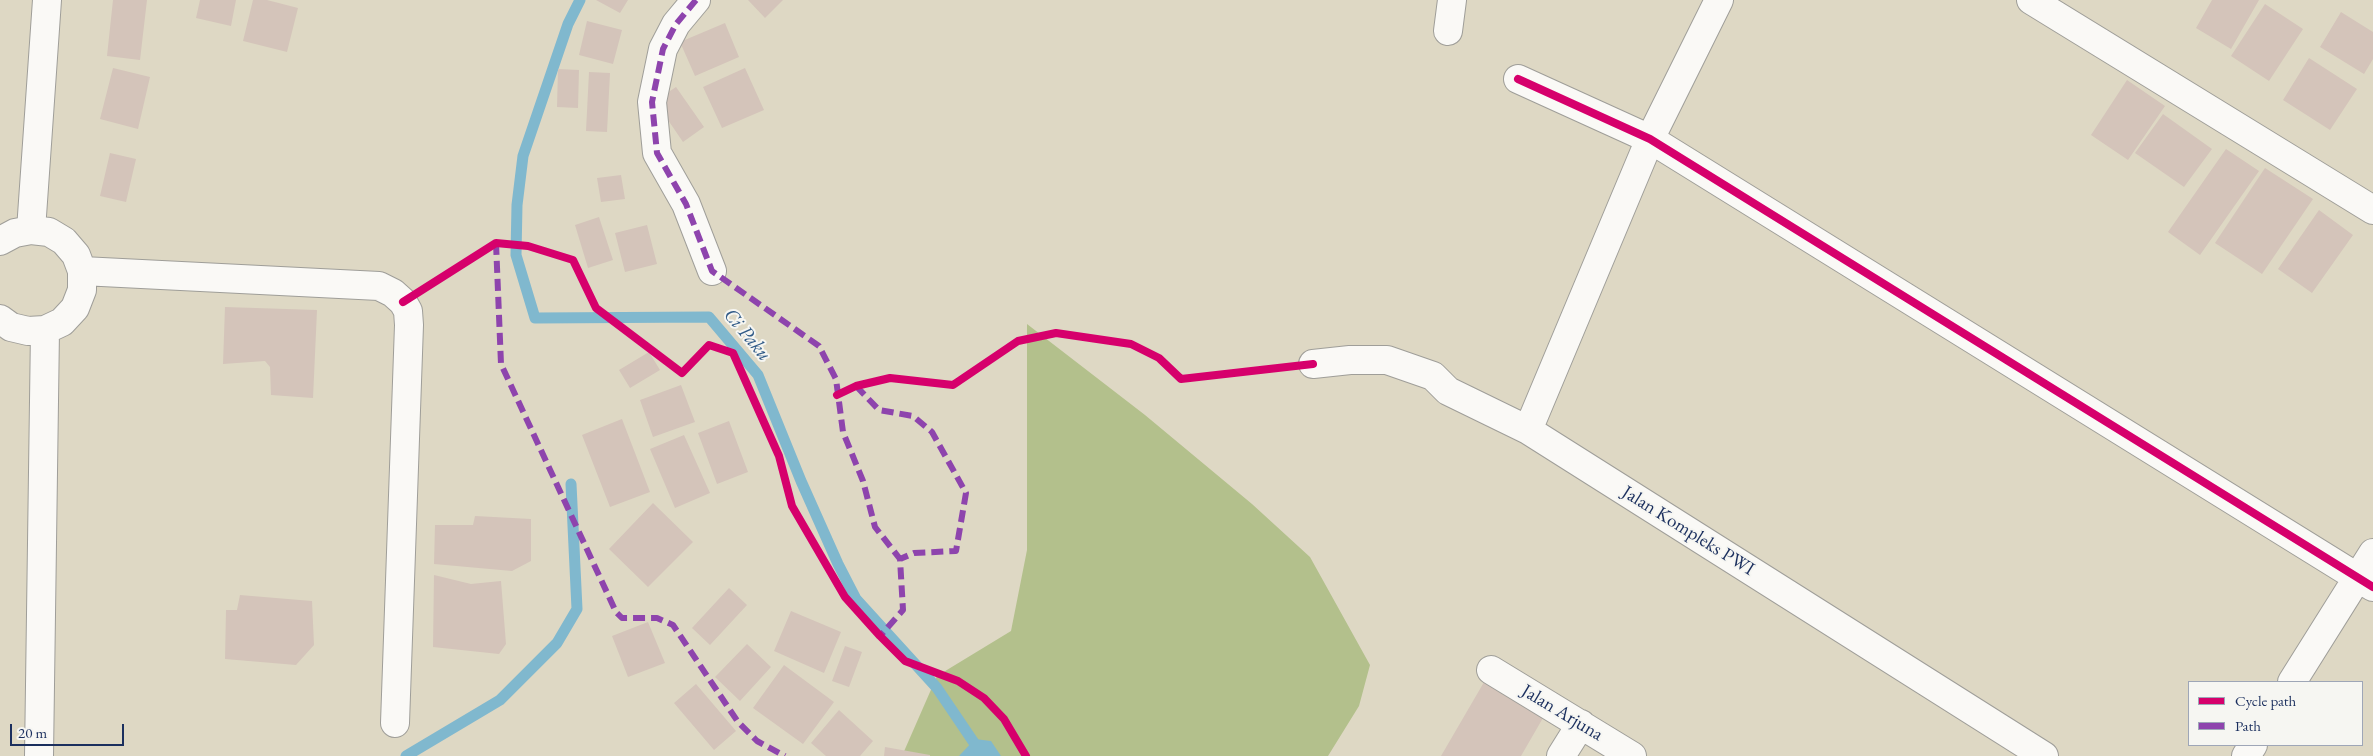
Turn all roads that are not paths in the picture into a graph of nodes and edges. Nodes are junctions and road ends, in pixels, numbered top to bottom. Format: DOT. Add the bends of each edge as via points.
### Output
graph roads {
  1 [pos="47,0"];
  2 [pos="696,0"];
  3 [pos="1452,0"];
  4 [pos="1718,0"];
  5 [pos="2031,0"];
  6 [pos="1448,31"];
  7 [pos="1518,79"];
  8 [pos="1650,139"];
  9 [pos="2373,210"];
  10 [pos="31,230"];
  11 [pos="0,241"];
  12 [pos="82,271"];
  13 [pos="712,271"];
  14 [pos="0,319"];
  15 [pos="45,330"];
  16 [pos="1313,364"];
  17 [pos="1528,430"];
  18 [pos="2373,553"];
  19 [pos="2366,582"];
  20 [pos="1491,670"];
  21 [pos="2293,681"];
  22 [pos="395,723"];
  23 [pos="1581,724"];
  24 [pos="39,756"];
  25 [pos="1561,756"];
  26 [pos="1632,756"];
  27 [pos="2044,756"];
  1 -- 10 [label="street"];
  2 -- 13 [label="street" via="676,24 663,49 652,102 657,154 686,204"];
  3 -- 6 [label="street"];
  4 -- 8 [label="street"];
  5 -- 9 [label="street"];
  7 -- 8 [label="street"];
  8 -- 17 [label="street"];
  8 -- 19 [label="street"];
  10 -- 11 [label="street" via="14,232"];
  10 -- 12 [label="street" via="49,232 64,241 76,255"];
  12 -- 15 [label="street" via="82,290 75,308 62,322"];
  12 -- 22 [label="street" via="379,286 403,302 408,311 409,325"];
  14 -- 15 [label="street" via="11,327"];
  15 -- 24 [label="street"];
  16 -- 17 [label="street, Jalan Kompleks PWI" via="1387,360 1433,376 1448,391"];
  17 -- 27 [label="street, Jalan Kompleks PWI"];
  18 -- 19 [label="street"];
  19 -- 21 [label="street"];
  20 -- 23 [label="street, Jalan Arjuna"];
  23 -- 25 [label="street"];
  23 -- 26 [label="street, Jalan Arjuna"];
}
